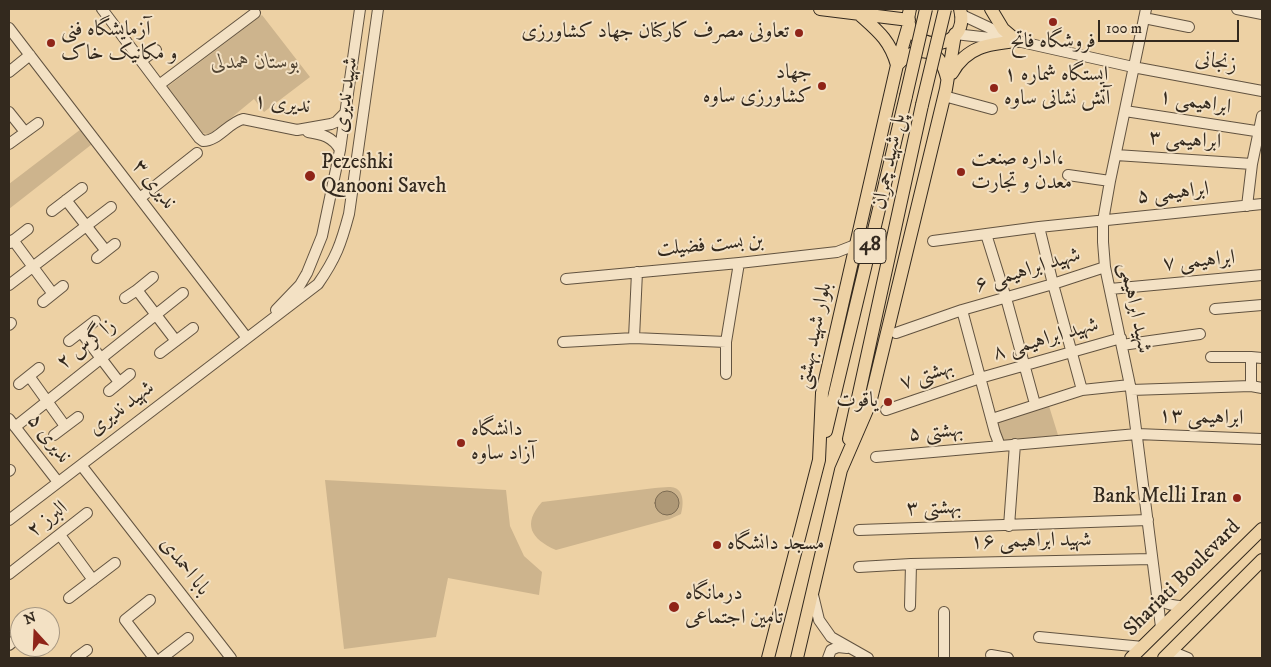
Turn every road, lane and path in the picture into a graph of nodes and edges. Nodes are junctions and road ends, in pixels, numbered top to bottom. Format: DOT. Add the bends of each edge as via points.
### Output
graph roads {
  1 [pos="102,9"];
  2 [pos="360,9"];
  3 [pos="378,9"];
  4 [pos="820,9"];
  5 [pos="926,9"];
  6 [pos="945,9"];
  7 [pos="991,9"];
  8 [pos="1237,9"];
  9 [pos="961,12"];
  10 [pos="255,13"];
  11 [pos="1145,13"];
  12 [pos="859,14"];
  13 [pos="1262,14"];
  14 [pos="909,18"];
  15 [pos="1189,27"];
  16 [pos="9,28"];
  17 [pos="955,34"];
  18 [pos="1017,41"];
  19 [pos="156,50"];
  20 [pos="30,55"];
  21 [pos="141,61"];
  22 [pos="897,65"];
  23 [pos="1133,67"];
  24 [pos="9,72"];
  25 [pos="948,80"];
  26 [pos="159,85"];
  27 [pos="1262,91"];
  28 [pos="944,96"];
  29 [pos="992,109"];
  30 [pos="1125,111"];
  31 [pos="9,112"];
  32 [pos="346,113"];
  33 [pos="1262,116"];
  34 [pos="38,122"];
  35 [pos="297,130"];
  36 [pos="25,132"];
  37 [pos="1261,132"];
  38 [pos="9,144"];
  39 [pos="340,150"];
  40 [pos="197,153"];
  41 [pos="1116,155"];
  42 [pos="1252,164"];
  43 [pos="1068,175"];
  44 [pos="1110,181"];
  45 [pos="82,188"];
  46 [pos="140,198"];
  47 [pos="66,200"];
  48 [pos="1262,204"];
  49 [pos="1247,206"];
  50 [pos="111,207"];
  51 [pos="52,211"];
  52 [pos="1103,221"];
  53 [pos="86,225"];
  54 [pos="1039,227"];
  55 [pos="28,229"];
  56 [pos="986,234"];
  57 [pos="933,241"];
  58 [pos="11,242"];
  59 [pos="115,244"];
  60 [pos="856,246"];
  61 [pos="106,251"];
  62 [pos="97,258"];
  63 [pos="738,263"];
  64 [pos="33,266"];
  65 [pos="1105,267"];
  66 [pos="637,272"];
  67 [pos="1262,274"];
  68 [pos="153,278"];
  69 [pos="566,279"];
  70 [pos="1053,284"];
  71 [pos="9,285"];
  72 [pos="64,286"];
  73 [pos="1110,289"];
  74 [pos="136,290"];
  75 [pos="183,293"];
  76 [pos="54,294"];
  77 [pos="125,298"];
  78 [pos="1006,298"];
  79 [pos="43,302"];
  80 [pos="1262,306"];
  81 [pos="1215,309"];
  82 [pos="962,310"];
  83 [pos="156,315"];
  84 [pos="95,321"];
  85 [pos="193,328"];
  86 [pos="259,329"];
  87 [pos="81,332"];
  88 [pos="896,333"];
  89 [pos="1200,334"];
  90 [pos="247,338"];
  91 [pos="634,338"];
  92 [pos="69,341"];
  93 [pos="176,341"];
  94 [pos="562,342"];
  95 [pos="726,342"];
  96 [pos="1122,342"];
  97 [pos="1072,351"];
  98 [pos="160,353"];
  99 [pos="1211,357"];
  100 [pos="101,358"];
  101 [pos="1251,358"];
  102 [pos="1262,358"];
  103 [pos="1024,366"];
  104 [pos="39,368"];
  105 [pos="130,374"];
  106 [pos="726,374"];
  107 [pos="29,376"];
  108 [pos="980,378"];
  109 [pos="119,382"];
  110 [pos="19,384"];
  111 [pos="1251,386"];
  112 [pos="1130,387"];
  113 [pos="1262,388"];
  114 [pos="1082,390"];
  115 [pos="109,391"];
  116 [pos="47,401"];
  117 [pos="1035,404"];
  118 [pos="886,410"];
  119 [pos="78,417"];
  120 [pos="992,419"];
  121 [pos="12,423"];
  122 [pos="65,426"];
  123 [pos="1137,434"];
  124 [pos="54,435"];
  125 [pos="1262,439"];
  126 [pos="1015,444"];
  127 [pos="1000,446"];
  128 [pos="876,456"];
  129 [pos="819,460"];
  130 [pos="81,464"];
  131 [pos="841,470"];
  132 [pos="58,482"];
  133 [pos="87,513"];
  134 [pos="9,520"];
  135 [pos="1148,520"];
  136 [pos="1009,526"];
  137 [pos="1262,529"];
  138 [pos="859,530"];
  139 [pos="60,535"];
  140 [pos="1152,558"];
  141 [pos="1262,560"];
  142 [pos="115,563"];
  143 [pos="911,564"];
  144 [pos="859,567"];
  145 [pos="9,574"];
  146 [pos="93,580"];
  147 [pos="813,595"];
  148 [pos="1157,597"];
  149 [pos="69,598"];
  150 [pos="150,600"];
  151 [pos="910,606"];
  152 [pos="1185,606"];
  153 [pos="944,612"];
  154 [pos="1161,627"];
  155 [pos="1039,637"];
  156 [pos="188,638"];
  157 [pos="1143,646"];
  158 [pos="848,648"];
  159 [pos="87,650"];
  160 [pos="991,655"];
  161 [pos="1168,655"];
  162 [pos="76,658"];
  163 [pos="154,658"];
  164 [pos="162,658"];
  165 [pos="231,658"];
  166 [pos="768,658"];
  167 [pos="797,658"];
  168 [pos="828,658"];
  169 [pos="868,658"];
  170 [pos="944,658"];
  171 [pos="1008,658"];
  172 [pos="1131,658"];
  173 [pos="1188,658"];
  1 -- 21 [label="street, ندیری ۱"];
  2 -- 32 [label="street, شهید ندیری"];
  3 -- 86 [label="street, شهید ندیری" via="349,214 340,245 318,284"];
  4 -- 12 [label="main road"];
  5 -- 129 [label="main road, پل شهید چمران / 48, bridge"];
  6 -- 131 [label="main road, پل شهید چمران / 48, bridge"];
  7 -- 18 [label="main road" via="1003,29"];
  8 -- 13 [label="street"];
  9 -- 17 [label="main road" via="960,27"];
  9 -- 18 [label="street"];
  10 -- 26 [label="street"];
  11 -- 15 [label="street"];
  11 -- 23 [label="street, شهید ابراهیمی"];
  12 -- 14 [label="main road"];
  12 -- 22 [label="main road" via="886,40"];
  14 -- 17 [label="main road" via="916,36 929,44 944,43"];
  14 -- 22 [label="main road, بلوار شهید بهشتی"];
  16 -- 20 [label="street, ندیری ۳"];
  17 -- 18 [label="street"];
  17 -- 25 [label="main road"];
  18 -- 23 [label="street, زنجانی"];
  18 -- 25 [label="main road" via="991,44 972,51 958,62"];
  19 -- 21 [label="street"];
  20 -- 24 [label="street"];
  20 -- 46 [label="street, ندیری ۳"];
  21 -- 26 [label="street, ندیری ۱"];
  22 -- 25 [label="main road" via="911,52 931,53 941,59"];
  22 -- 60 [label="main road, بلوار شهید بهشتی"];
  23 -- 27 [label="street, زنجانی"];
  23 -- 30 [label="street, شهید ابراهیمی"];
  25 -- 28 [label="main road"];
  26 -- 35 [label="street, ندیری ۱" via="203,141 243,120"];
  28 -- 29 [label="street"];
  28 -- 131 [label="main road" via="870,403"];
  30 -- 37 [label="street, ابراهیمی ۱"];
  30 -- 41 [label="street, شهید ابراهیمی"];
  31 -- 36 [label="street"];
  32 -- 35 [label="street, ندیری ۱" via="331,124"];
  32 -- 39 [label="street, شهید ندیری"];
  33 -- 37 [label="street"];
  34 -- 36 [label="street"];
  35 -- 39 [label="street" via="330,138"];
  36 -- 38 [label="street"];
  37 -- 42 [label="street"];
  39 -- 86 [label="street, شهید ندیری" via="322,236 307,273"];
  40 -- 46 [label="street"];
  41 -- 42 [label="street, ابراهیمی ۳"];
  41 -- 44 [label="street, شهید ابراهیمی"];
  42 -- 49 [label="street"];
  43 -- 44 [label="street"];
  44 -- 52 [label="street, شهید ابراهیمی"];
  45 -- 47 [label="street"];
  46 -- 90 [label="street, ندیری ۳"];
  47 -- 51 [label="street"];
  47 -- 53 [label="street"];
  48 -- 49 [label="street, ابراهیمی ۵"];
  49 -- 52 [label="street, ابراهیمی ۵"];
  50 -- 53 [label="street"];
  52 -- 54 [label="street, ابراهیمی ۵"];
  52 -- 65 [label="street, شهید ابراهیمی"];
  53 -- 61 [label="street"];
  53 -- 64 [label="street"];
  54 -- 56 [label="street, ابراهیمی ۵"];
  54 -- 70 [label="street"];
  55 -- 58 [label="street"];
  56 -- 57 [label="street, ابراهیمی ۵"];
  56 -- 78 [label="street"];
  58 -- 64 [label="street"];
  59 -- 61 [label="street"];
  60 -- 63 [label="street, بن بست فضیلت" via="837,252"];
  60 -- 129 [label="main road, بلوار شهید بهشتی" via="822,393"];
  61 -- 62 [label="street"];
  63 -- 66 [label="street, بن بست فضیلت"];
  63 -- 95 [label="street"];
  64 -- 71 [label="street"];
  64 -- 76 [label="street"];
  65 -- 70 [label="street, شهید ابراهیمی ۶"];
  65 -- 73 [label="street, شهید ابراهیمی"];
  66 -- 69 [label="street, بن بست فضیلت"];
  66 -- 91 [label="street"];
  67 -- 73 [label="street, ابراهیمی ۷"];
  68 -- 74 [label="street"];
  70 -- 78 [label="street, شهید ابراهیمی ۶"];
  70 -- 97 [label="street"];
  72 -- 76 [label="street"];
  73 -- 96 [label="street, شهید ابراهیمی"];
  74 -- 77 [label="street"];
  74 -- 83 [label="street"];
  75 -- 83 [label="street, زاگرس ۲"];
  76 -- 79 [label="street"];
  78 -- 82 [label="street, شهید ابراهیمی ۶"];
  78 -- 103 [label="street"];
  80 -- 81 [label="street"];
  82 -- 88 [label="street, شهید ابراهیمی ۶"];
  82 -- 108 [label="street"];
  83 -- 93 [label="street"];
  83 -- 100 [label="street, زاگرس ۲"];
  84 -- 87 [label="street"];
  85 -- 93 [label="street"];
  86 -- 90 [label="street, شهید ندیری"];
  87 -- 92 [label="street"];
  87 -- 100 [label="street"];
  89 -- 96 [label="street, شهید ابراهیمی ۸"];
  90 -- 130 [label="street, شهید ندیری"];
  91 -- 94 [label="street"];
  91 -- 95 [label="street"];
  93 -- 98 [label="street"];
  95 -- 106 [label="street"];
  96 -- 97 [label="street, شهید ابراهیمی ۸"];
  96 -- 112 [label="street, شهید ابراهیمی"];
  97 -- 103 [label="street, شهید ابراهیمی ۸"];
  97 -- 114 [label="street"];
  99 -- 101 [label="street"];
  100 -- 109 [label="street"];
  100 -- 116 [label="street, زاگرس ۲"];
  101 -- 102 [label="street"];
  101 -- 111 [label="street"];
  103 -- 108 [label="street, شهید ابراهیمی ۸"];
  103 -- 117 [label="street"];
  104 -- 107 [label="street"];
  105 -- 109 [label="street"];
  107 -- 110 [label="street"];
  107 -- 116 [label="street"];
  108 -- 118 [label="street, بهشتی ۷"];
  108 -- 120 [label="street"];
  109 -- 115 [label="street"];
  111 -- 112 [label="street"];
  111 -- 113 [label="street"];
  112 -- 114 [label="street"];
  112 -- 123 [label="street, شهید ابراهیمی"];
  114 -- 117 [label="street"];
  116 -- 121 [label="street, زاگرس ۲"];
  116 -- 122 [label="street"];
  117 -- 120 [label="street"];
  119 -- 122 [label="street"];
  120 -- 127 [label="street"];
  121 -- 132 [label="street, ندیری ۵"];
  122 -- 124 [label="street"];
  123 -- 125 [label="street, ابراهیمی ۱۳"];
  123 -- 126 [label="street, ابراهیمی ۱۳"];
  123 -- 135 [label="street, شهید ابراهیمی"];
  126 -- 127 [label="street, بهشتی ۵"];
  126 -- 136 [label="street"];
  127 -- 128 [label="street, بهشتی ۵"];
  129 -- 166 [label="main road, بلوار شهید بهشتی / 48"];
  130 -- 132 [label="street, شهید ندیری"];
  130 -- 165 [label="street, بابا احمدی"];
  131 -- 147 [label="main road, 48"];
  132 -- 134 [label="street, شهید ندیری"];
  133 -- 139 [label="street, البرز ۲"];
  135 -- 136 [label="street, بهشتی ۳"];
  135 -- 140 [label="street, شهید ابراهیمی"];
  136 -- 138 [label="street, بهشتی ۳"];
  137 -- 152 [label="main road, Shariati Boulevard"];
  139 -- 145 [label="street, البرز ۲"];
  139 -- 146 [label="street"];
  140 -- 143 [label="street, شهید ابراهیمی ۱۶"];
  140 -- 148 [label="street, شهید ابراهیمی"];
  141 -- 161 [label="main road, Shariati Boulevard"];
  142 -- 146 [label="street"];
  143 -- 144 [label="street, شهید ابراهیمی ۱۶"];
  143 -- 151 [label="street"];
  146 -- 149 [label="street"];
  147 -- 158 [label="street" via="819,620 831,637"];
  147 -- 167 [label="main road, 48"];
  148 -- 152 [label="street" via="1170,605"];
  148 -- 154 [label="street, شهید ابراهیمی"];
  150 -- 163 [label="street" via="125,620"];
  152 -- 154 [label="main road, Shariati Boulevard"];
  153 -- 170 [label="street"];
  154 -- 157 [label="main road, Shariati Boulevard"];
  155 -- 157 [label="street"];
  156 -- 164 [label="street"];
  157 -- 172 [label="main road, Shariati Boulevard"];
  158 -- 168 [label="street" via="831,650"];
  158 -- 169 [label="street"];
  159 -- 162 [label="street"];
  160 -- 171 [label="street"];
  161 -- 173 [label="street"];
}
